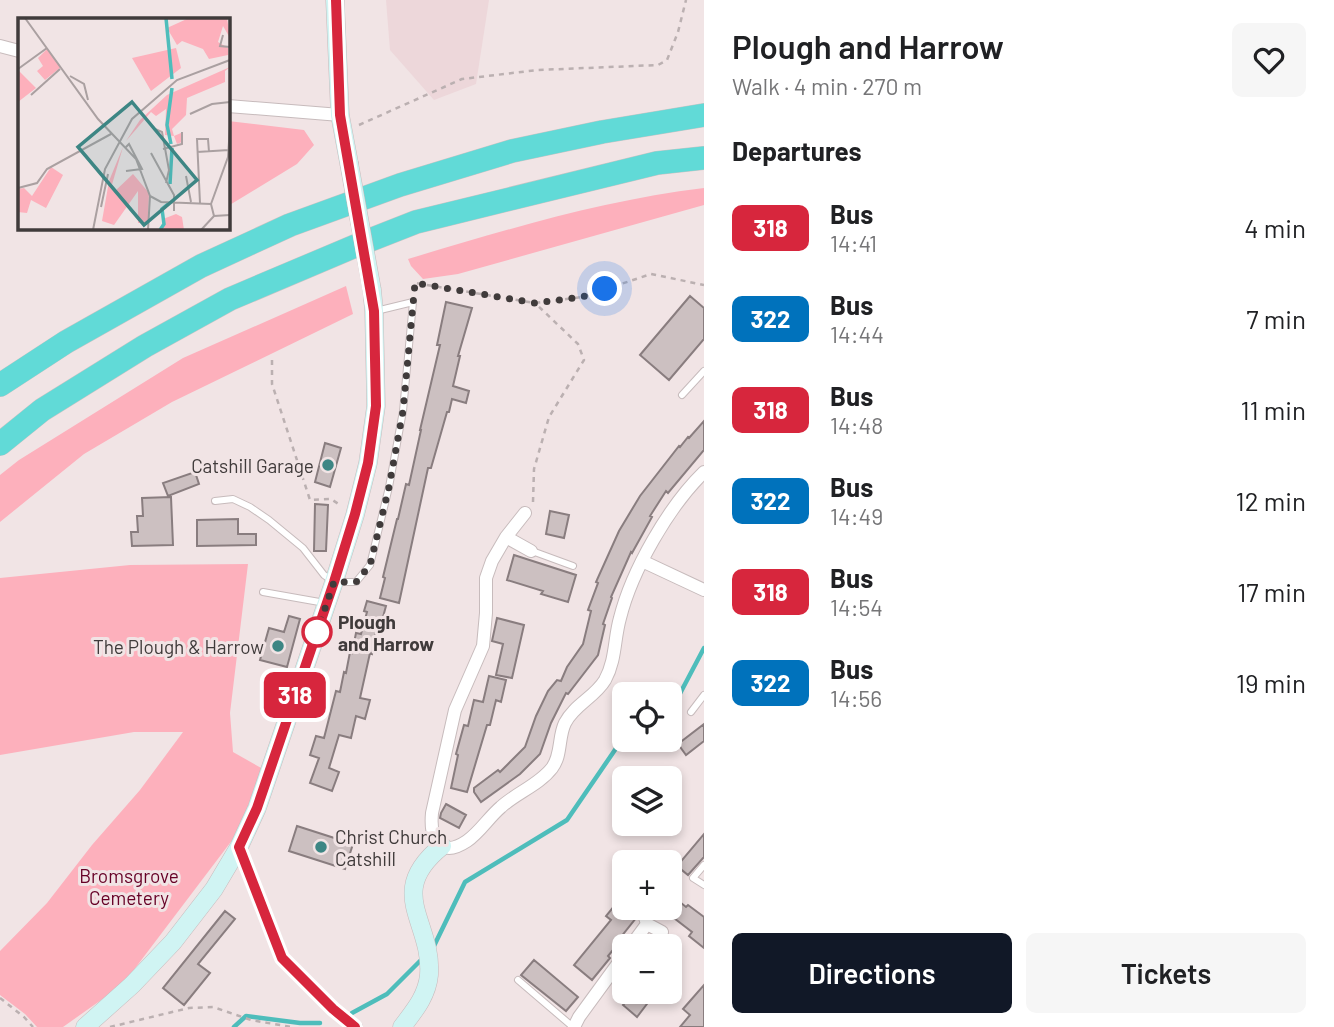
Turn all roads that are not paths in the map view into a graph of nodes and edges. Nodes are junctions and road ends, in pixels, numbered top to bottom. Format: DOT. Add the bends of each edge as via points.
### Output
graph roads {
  1 [pos="335,0"];
  2 [pos="0,46"];
  3 [pos="18,51"];
  4 [pos="229,106"];
  5 [pos="704,115"];
  6 [pos="342,124"];
  7 [pos="704,158"];
  8 [pos="374,311"];
  9 [pos="704,371"];
  10 [pos="0,385"];
  11 [pos="682,396"];
  12 [pos="0,444"];
  13 [pos="704,472"];
  14 [pos="215,501"];
  15 [pos="524,513"];
  16 [pos="506,537"];
  17 [pos="531,551"];
  18 [pos="642,561"];
  19 [pos="573,566"];
  20 [pos="334,582"];
  21 [pos="704,590"];
  22 [pos="263,592"];
  23 [pos="327,603"];
  24 [pos="704,695"];
  25 [pos="691,712"];
  26 [pos="442,846"];
  27 [pos="239,847"];
  28 [pos="704,865"];
  29 [pos="704,885"];
  30 [pos="645,920"];
  31 [pos="646,924"];
  32 [pos="662,932"];
  33 [pos="639,934"];
  34 [pos="612,972"];
  35 [pos="518,980"];
  36 [pos="85,1027"];
  37 [pos="356,1027"];
  38 [pos="401,1027"];
  39 [pos="574,1027"];
  1 -- 6 [label="main road"];
  2 -- 3 [label="street"];
  4 -- 6 [label="street"];
  5 -- 10 [label="highway" via="512,151 290,225 201,266"];
  6 -- 8 [label="main road, bridge"];
  7 -- 12 [label="highway" via="657,163 443,215 360,244 230,299 145,346 42,410"];
  8 -- 20 [label="main road" via="376,406 368,463"];
  8 -- 20 [label="lane" via="413,302 403,411 370,565 356,582"];
  9 -- 11 [label="lane"];
  13 -- 18 [label="street" via="691,484"];
  14 -- 20 [label="lane" via="233,499 250,507 303,548"];
  15 -- 16 [label="street"];
  16 -- 17 [label="street"];
  16 -- 26 [label="street" via="486,578 483,646 455,710 432,813 434,837"];
  17 -- 19 [label="lane"];
  18 -- 21 [label="street"];
  18 -- 26 [label="street" via="620,616 611,668 599,688 566,722 551,769 498,809 470,839 450,848"];
  20 -- 23 [label="main road"];
  22 -- 23 [label="lane"];
  23 -- 27 [label="main road" via="257,808"];
  24 -- 25 [label="lane"];
  26 -- 38 [label="main road" via="425,862 412,887 429,974 418,1008"];
  27 -- 36 [label="main road" via="173,943"];
  27 -- 37 [label="street" via="282,958"];
  28 -- 29 [label="lane" via="693,878"];
  30 -- 31 [label="street"];
  31 -- 32 [label="street"];
  31 -- 33 [label="street"];
  34 -- 39 [label="street"];
  35 -- 39 [label="lane"];
}
